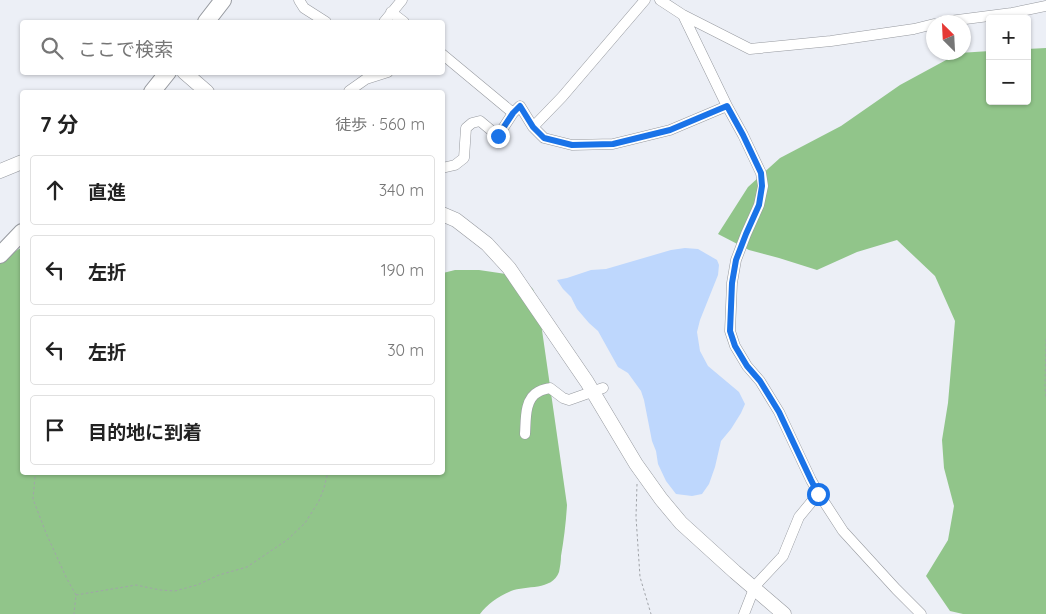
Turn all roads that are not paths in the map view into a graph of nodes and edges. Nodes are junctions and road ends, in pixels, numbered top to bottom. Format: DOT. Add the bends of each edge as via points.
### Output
graph roads {
  1 [pos="223,0"];
  2 [pos="300,0"];
  3 [pos="402,0"];
  4 [pos="645,0"];
  5 [pos="660,0"];
  6 [pos="673,4"];
  7 [pos="1046,6"];
  8 [pos="391,12"];
  9 [pos="683,15"];
  10 [pos="971,18"];
  11 [pos="208,20"];
  12 [pos="323,20"];
  13 [pos="385,20"];
  14 [pos="401,20"];
  15 [pos="926,26"];
  16 [pos="445,56"];
  17 [pos="166,75"];
  18 [pos="187,75"];
  19 [pos="377,75"];
  20 [pos="154,90"];
  21 [pos="205,90"];
  22 [pos="351,90"];
  23 [pos="727,106"];
  24 [pos="513,113"];
  25 [pos="533,127"];
  26 [pos="20,163"];
  27 [pos="445,167"];
  28 [pos="0,171"];
  29 [pos="445,215"];
  30 [pos="20,234"];
  31 [pos="0,255"];
  32 [pos="598,390"];
  33 [pos="525,434"];
  34 [pos="818,494"];
  35 [pos="754,589"];
  36 [pos="744,614"];
  37 [pos="784,614"];
  38 [pos="921,614"];
  1 -- 11 [label="main road"];
  2 -- 12 [label="street" via="304,8"];
  3 -- 8 [label="street"];
  4 -- 25 [label="street"];
  5 -- 6 [label="street"];
  6 -- 9 [label="street"];
  7 -- 10 [label="street"];
  8 -- 13 [label="street"];
  8 -- 14 [label="street"];
  9 -- 15 [label="street" via="750,49 831,41"];
  9 -- 23 [label="street"];
  16 -- 24 [label="street"];
  17 -- 20 [label="main road"];
  18 -- 21 [label="street"];
  19 -- 22 [label="street" via="366,78"];
  23 -- 25 [label="street" via="670,130 613,144 572,145 544,138"];
  23 -- 34 [label="street" via="761,173 762,186 759,205 736,260 730,331 747,366 779,412"];
  24 -- 25 [label="street" via="520,106"];
  24 -- 27 [label="street" via="498,136 480,121 472,123 466,128 464,158"];
  26 -- 28 [label="street"];
  29 -- 32 [label="street" via="487,244 509,268"];
  30 -- 31 [label="main road"];
  32 -- 33 [label="street" via="570,400 550,388 534,394 527,407"];
  32 -- 35 [label="street" via="637,466 661,500 681,523"];
  34 -- 35 [label="street" via="799,517 784,556"];
  34 -- 38 [label="street" via="844,531"];
  35 -- 36 [label="street"];
  35 -- 37 [label="street"];
}
